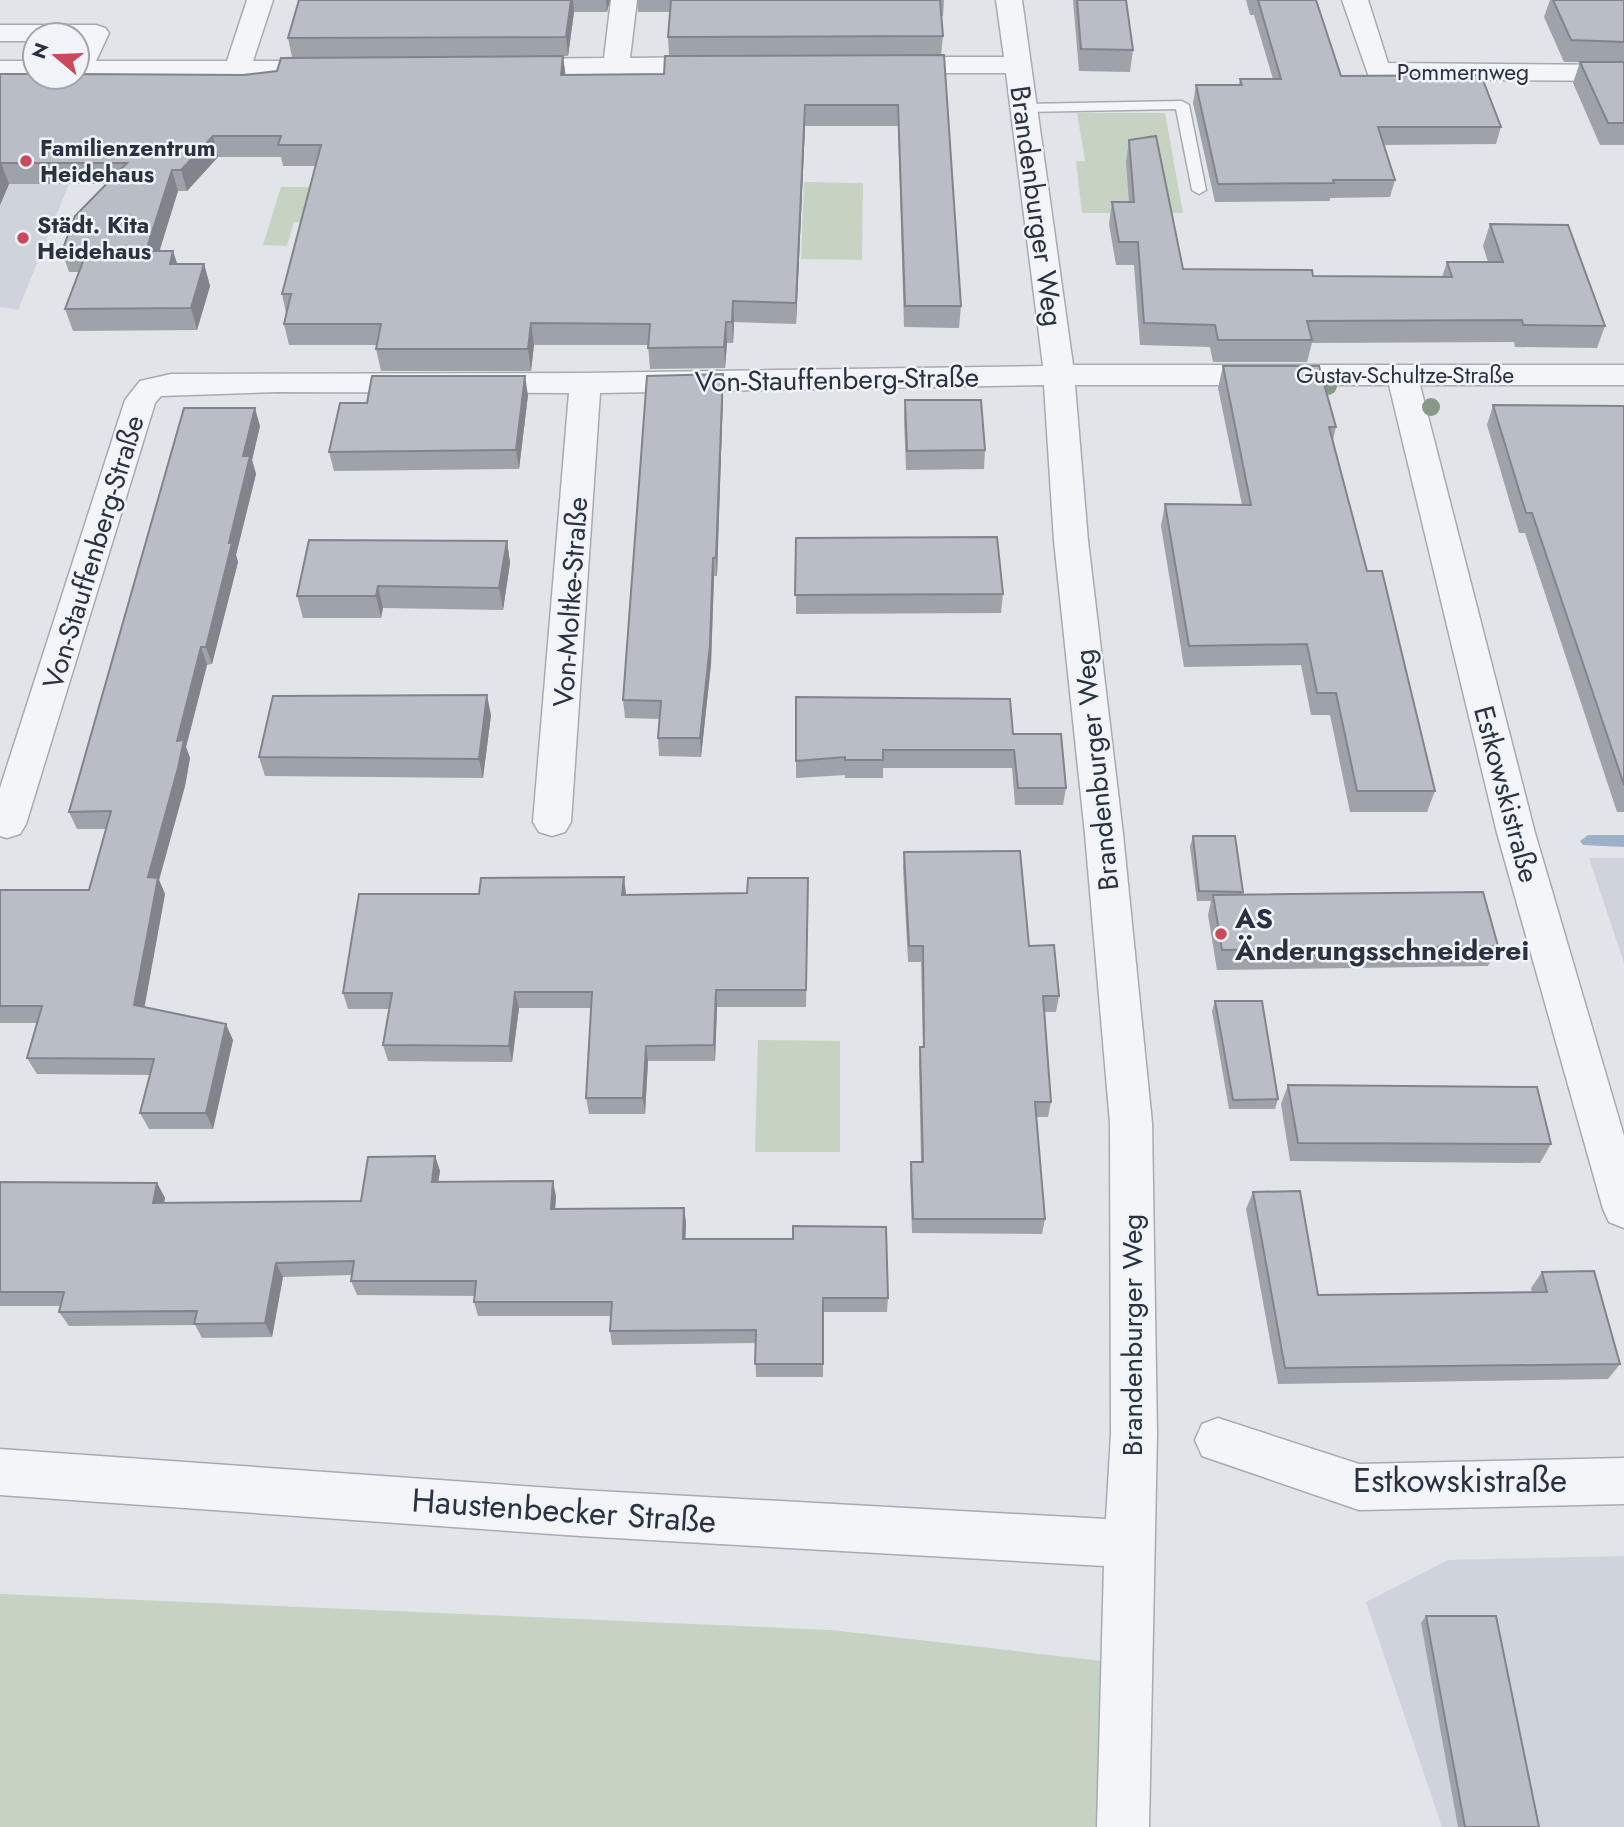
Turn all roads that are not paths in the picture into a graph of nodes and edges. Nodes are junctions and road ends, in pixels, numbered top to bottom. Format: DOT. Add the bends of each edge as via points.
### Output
graph roads {
  1 [pos="260,0"];
  2 [pos="624,0"];
  3 [pos="1009,0"];
  4 [pos="1355,0"];
  5 [pos="0,33"];
  6 [pos="21,33"];
  7 [pos="616,65"];
  8 [pos="740,65"];
  9 [pos="865,65"];
  10 [pos="1018,65"];
  11 [pos="482,67"];
  12 [pos="361,68"];
  13 [pos="0,69"];
  14 [pos="21,69"];
  15 [pos="91,69"];
  16 [pos="237,69"];
  17 [pos="1624,73"];
  18 [pos="1025,108"];
  19 [pos="1199,190"];
  20 [pos="1059,375"];
  21 [pos="1402,375"];
  22 [pos="1624,375"];
  23 [pos="585,383"];
  24 [pos="552,821"];
  25 [pos="7,824"];
  26 [pos="1624,1209"];
  27 [pos="1219,1440"];
  28 [pos="0,1472"];
  29 [pos="1624,1480"];
  30 [pos="1129,1544"];
  31 [pos="1123,1827"];
  1 -- 16 [label="street"];
  2 -- 7 [label="street"];
  3 -- 10 [label="street, Brandenburger Weg"];
  4 -- 17 [label="street, Pommernweg" via="1378,71"];
  5 -- 6 [label="street"];
  7 -- 8 [label="street"];
  7 -- 11 [label="street"];
  9 -- 10 [label="street"];
  10 -- 18 [label="street, Brandenburger Weg"];
  12 -- 16 [label="street"];
  13 -- 14 [label="street"];
  15 -- 16 [label="street"];
  18 -- 19 [label="lane" via="1182,105"];
  18 -- 20 [label="street, Brandenburger Weg"];
  20 -- 21 [label="street, Gustav-Schultze-Straße"];
  20 -- 23 [label="street, Von-Stauffenberg-Straße"];
  20 -- 30 [label="street, Brandenburger Weg" via="1071,541 1131,1124 1134,1434"];
  21 -- 22 [label="street, Gustav-Schultze-Straße"];
  21 -- 26 [label="street, Estkowskistraße" via="1516,833"];
  23 -- 24 [label="street, Von-Moltke-Straße"];
  23 -- 25 [label="street, Von-Stauffenberg-Straße" via="276,382 151,388 141,400"];
  27 -- 29 [label="street, Estkowskistraße" via="1359,1487"];
  28 -- 30 [label="street, Haustenbecker Straße" via="567,1512"];
  30 -- 31 [label="street, Brandenburger Weg"];
}
